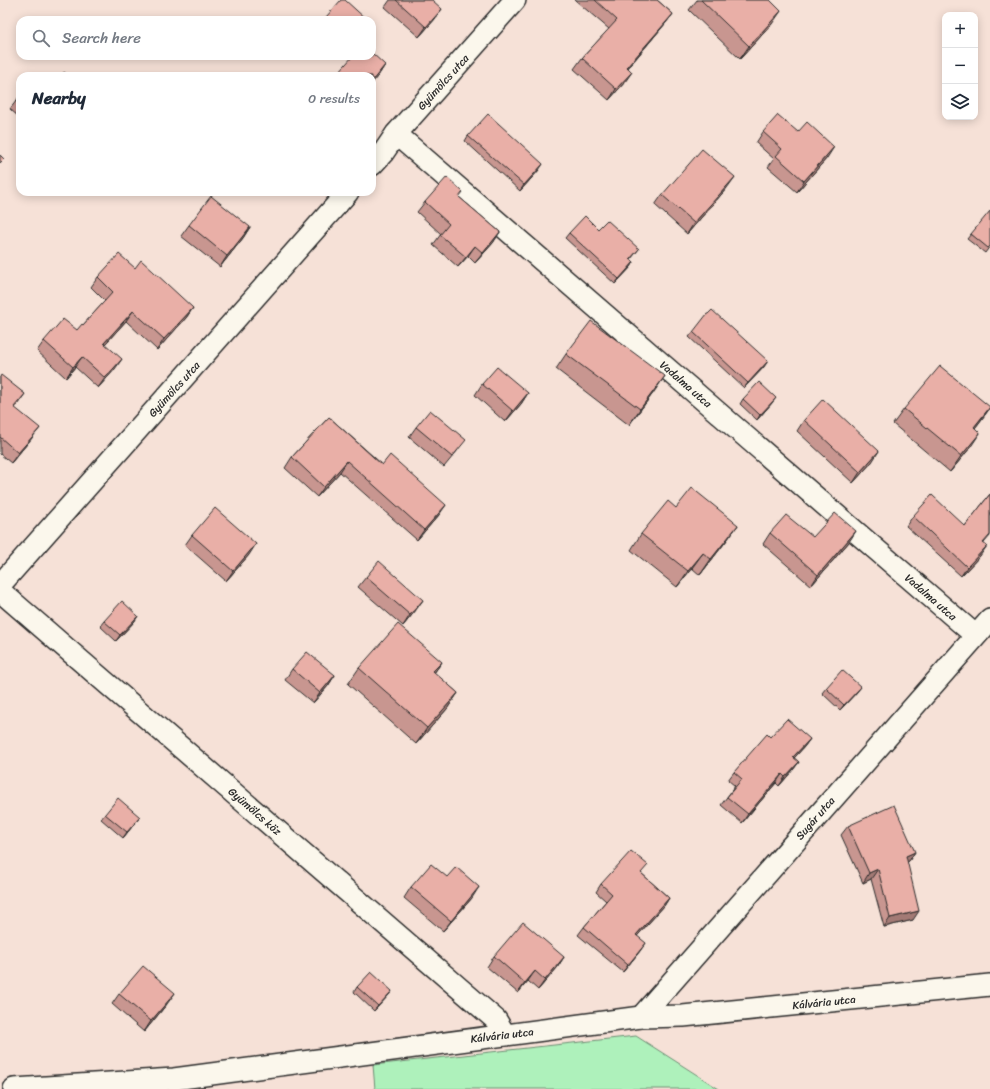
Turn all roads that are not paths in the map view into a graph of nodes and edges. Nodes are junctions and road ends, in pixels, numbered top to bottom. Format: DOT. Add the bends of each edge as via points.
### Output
graph roads {
  1 [pos="515,0"];
  2 [pos="396,134"];
  3 [pos="376,161"];
  4 [pos="344,196"];
  5 [pos="0,585"];
  6 [pos="0,591"];
  7 [pos="990,620"];
  8 [pos="975,635"];
  9 [pos="990,984"];
  10 [pos="641,1017"];
  11 [pos="505,1035"];
  12 [pos="14,1089"];
  1 -- 2 [label="street, Gyümölcs utca"];
  2 -- 3 [label="street, Gyümölcs utca"];
  2 -- 8 [label="street, Vadalma utca"];
  4 -- 5 [label="street, Gyümölcs utca"];
  6 -- 11 [label="street, Gyümölcs köz" via="490,1014"];
  7 -- 8 [label="street, Sugár utca"];
  8 -- 10 [label="street, Sugár utca"];
  9 -- 10 [label="street, Kálvária utca" via="683,1016"];
  10 -- 11 [label="street, Kálvária utca"];
  11 -- 12 [label="street, Kálvária utca" via="174,1079"];
}
